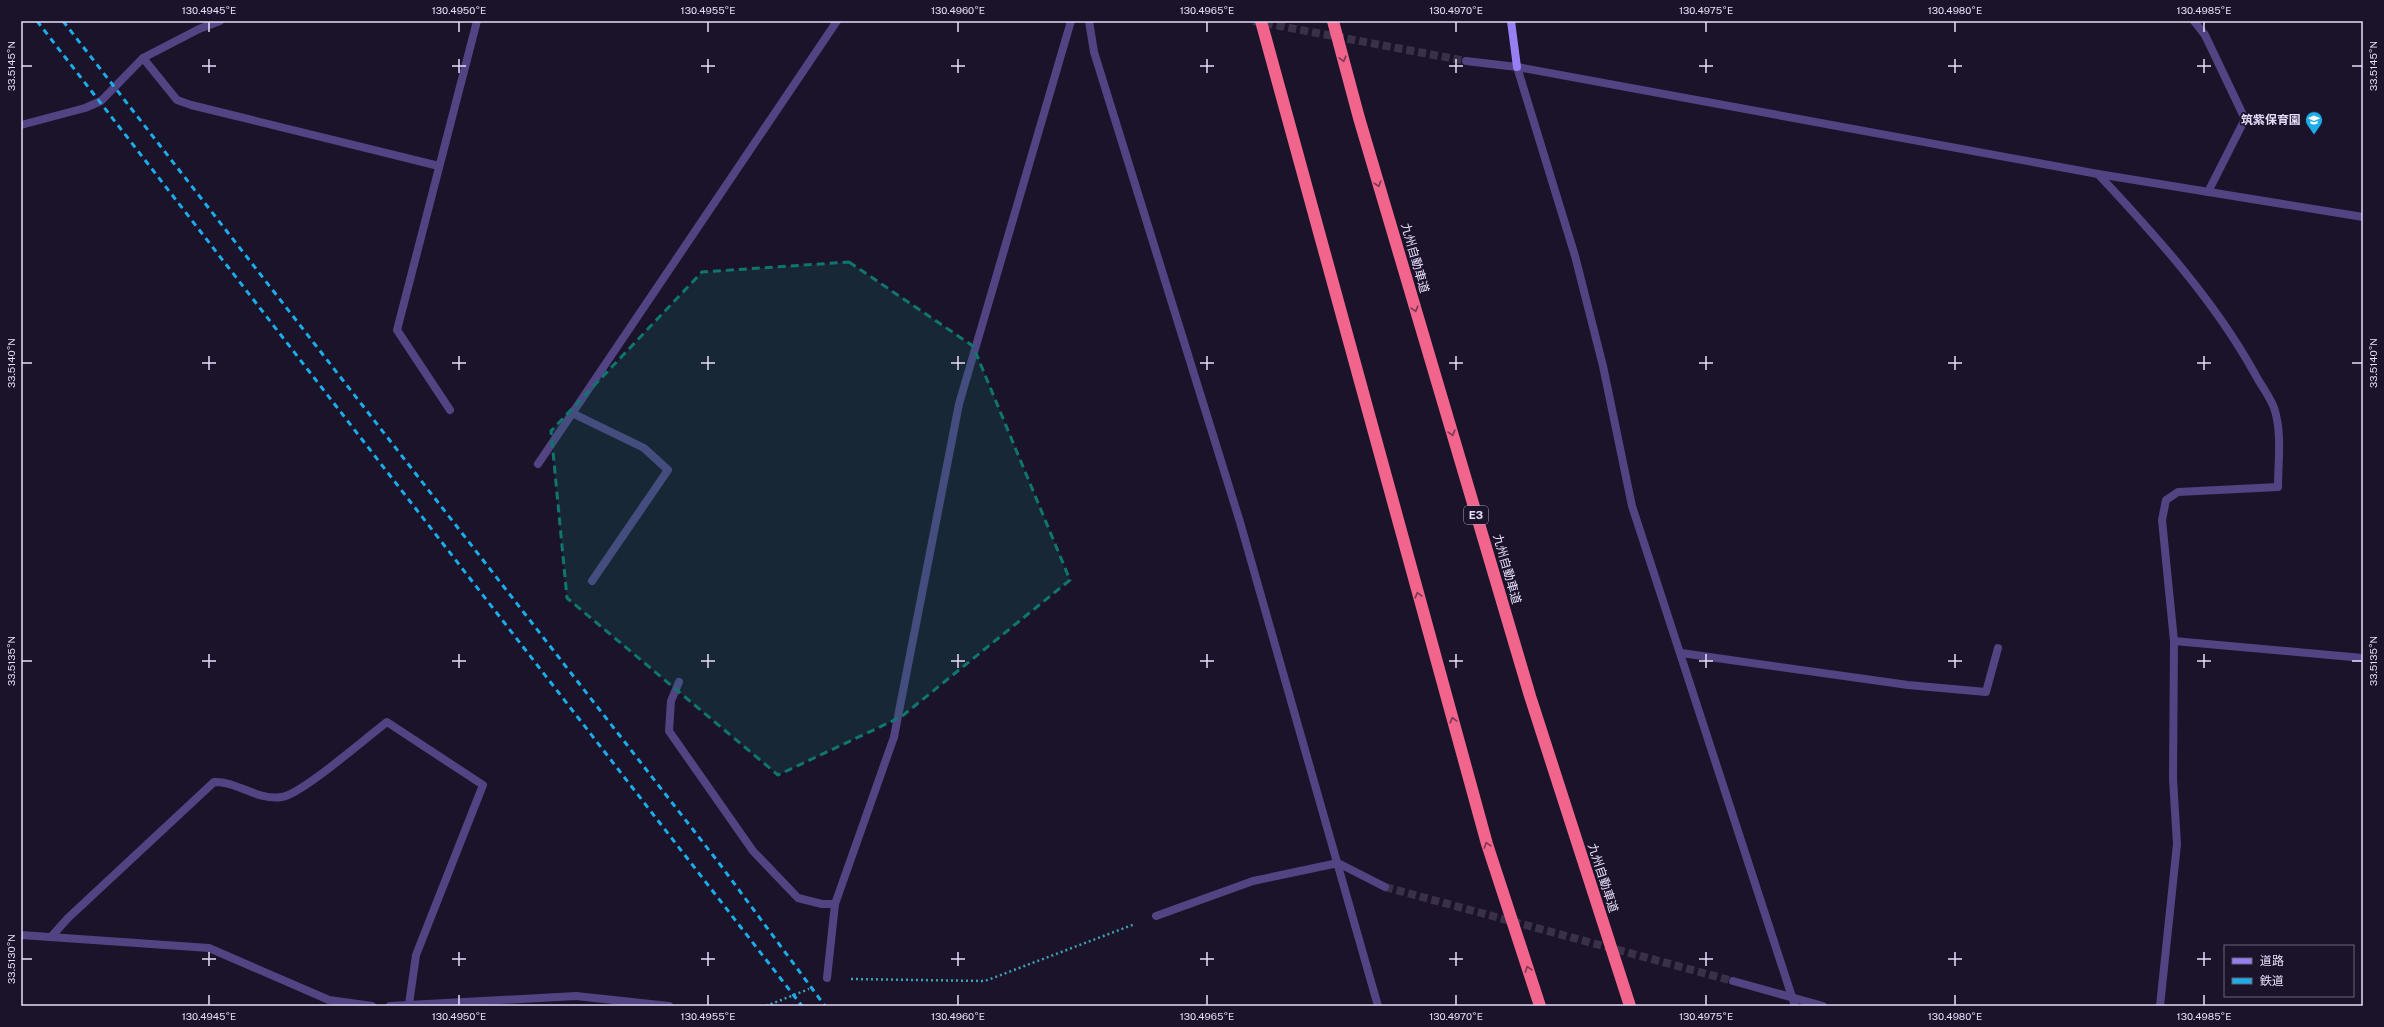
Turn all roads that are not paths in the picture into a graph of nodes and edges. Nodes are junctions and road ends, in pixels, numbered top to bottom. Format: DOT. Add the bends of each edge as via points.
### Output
graph roads {
  1 [pos="220,21"];
  2 [pos="477,21"];
  3 [pos="837,21"];
  4 [pos="1071,21"];
  5 [pos="1089,21"];
  6 [pos="1261,21"];
  7 [pos="1333,21"];
  8 [pos="1511,21"];
  9 [pos="2194,21"];
  10 [pos="143,58"];
  11 [pos="1466,61"];
  12 [pos="1517,67"];
  13 [pos="21,125"];
  14 [pos="439,166"];
  15 [pos="2098,174"];
  16 [pos="2208,192"];
  17 [pos="2363,217"];
  18 [pos="450,410"];
  19 [pos="572,413"];
  20 [pos="538,464"];
  21 [pos="592,581"];
  22 [pos="2174,641"];
  23 [pos="1998,648"];
  24 [pos="1681,653"];
  25 [pos="2363,658"];
  26 [pos="679,682"];
  27 [pos="1338,863"];
  28 [pos="1385,887"];
  29 [pos="835,904"];
  30 [pos="1156,916"];
  31 [pos="21,935"];
  32 [pos="51,937"];
  33 [pos="827,978"];
  34 [pos="1733,981"];
  35 [pos="1792,997"];
  36 [pos="409,1004"];
  37 [pos="372,1006"];
  38 [pos="390,1006"];
  39 [pos="669,1006"];
  40 [pos="1378,1006"];
  41 [pos="1540,1006"];
  42 [pos="1630,1006"];
  43 [pos="1795,1006"];
  44 [pos="1824,1006"];
  45 [pos="2160,1006"];
  1 -- 10 [label="street"];
  2 -- 14 [label="street"];
  3 -- 19 [label="street"];
  4 -- 29 [label="street" via="958,404 894,736"];
  5 -- 27 [label="street" via="1094,52 1240,522"];
  41 -- 6 [label="highway, one-way" via="1487,844"];
  7 -- 42 [label="highway, 九州自動車道 / E3, one-way" via="1359,118 1530,696"];
  8 -- 12 [label="street"];
  9 -- 16 [label="street" via="2205,34 2245,119"];
  10 -- 13 [label="street" via="101,101 85,108"];
  10 -- 14 [label="street" via="178,100 191,105"];
  11 -- 12 [label="street"];
  12 -- 15 [label="street"];
  12 -- 24 [label="street" via="1575,256 1603,366 1632,506"];
  14 -- 18 [label="street" via="397,330"];
  15 -- 16 [label="street"];
  15 -- 22 [label="street" via="2193,282 2237,342 2275,411 2279,442 2278,487 2178,492 2166,500 2162,520"];
  16 -- 17 [label="street"];
  19 -- 20 [label="street"];
  19 -- 21 [label="street" via="644,448 668,470"];
  22 -- 25 [label="street"];
  22 -- 45 [label="street" via="2172,779 2177,844"];
  23 -- 24 [label="street" via="1986,692 1908,685"];
  24 -- 35 [label="street"];
  26 -- 29 [label="street" via="671,701 669,731 749,845 798,898 822,904"];
  27 -- 28 [label="street"];
  27 -- 30 [label="street" via="1253,881"];
  27 -- 40 [label="street"];
  29 -- 33 [label="street"];
  31 -- 32 [label="street"];
  32 -- 36 [label="street" via="68,918 214,782 225,782 254,795 282,797 301,788 387,722 483,785 416,955"];
  32 -- 37 [label="street" via="209,948 329,1000"];
  34 -- 35 [label="street"];
  35 -- 43 [label="street"];
  35 -- 44 [label="street"];
  36 -- 38 [label="street"];
  36 -- 39 [label="street" via="576,996"];
}
